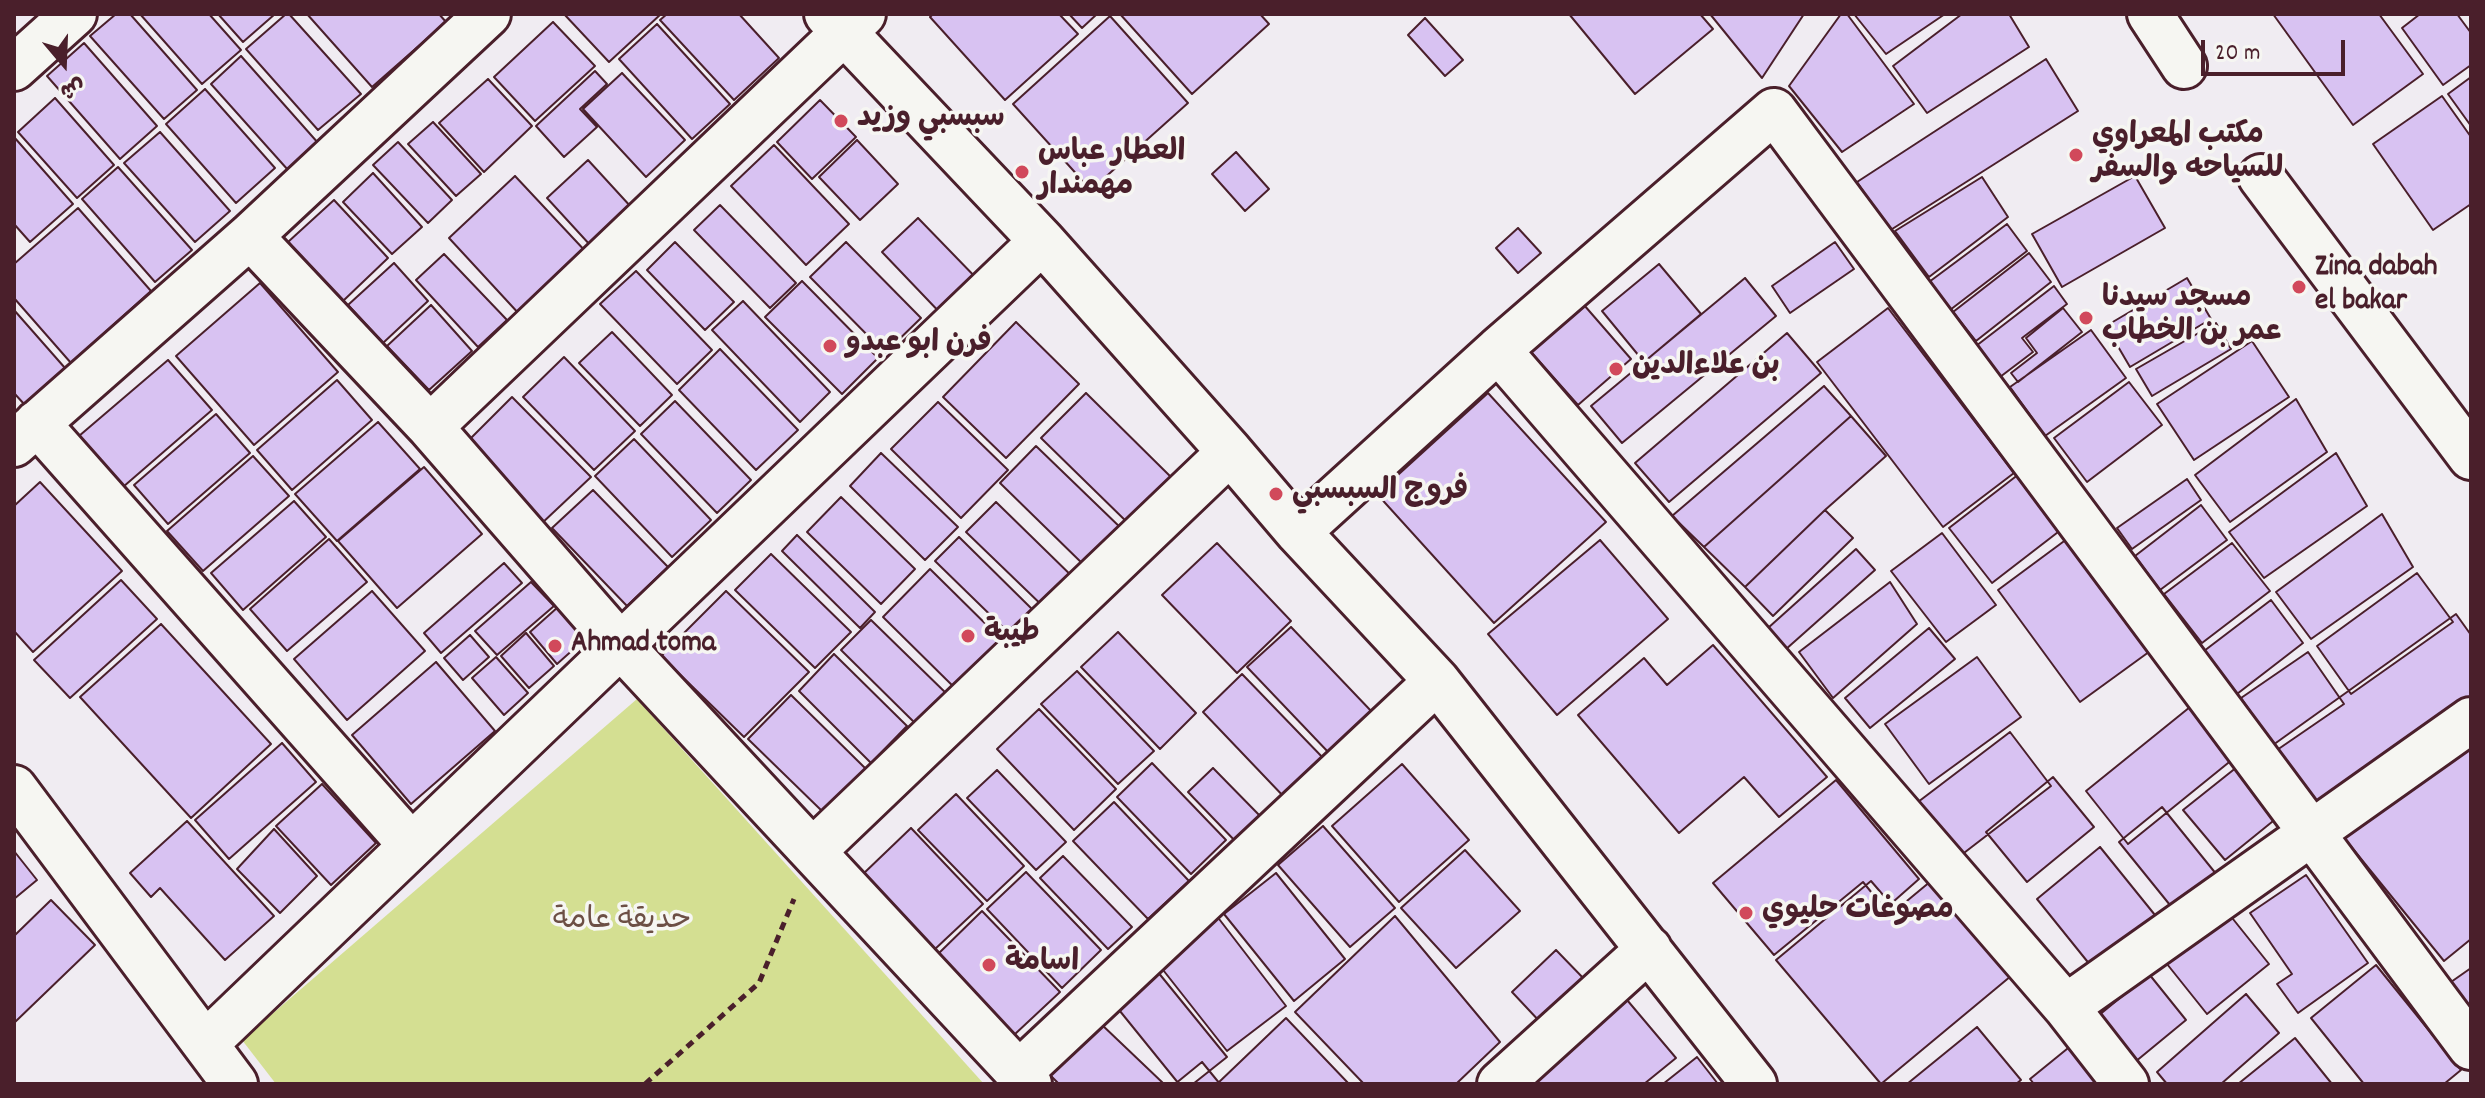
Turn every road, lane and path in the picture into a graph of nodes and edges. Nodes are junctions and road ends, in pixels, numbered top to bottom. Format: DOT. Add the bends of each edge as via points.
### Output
graph roads {
  1 [pos="74,14"];
  2 [pos="488,14"];
  3 [pos="2150,14"];
  4 [pos="845,20"];
  5 [pos="2184,66"];
  6 [pos="14,68"];
  7 [pos="2261,177"];
  8 [pos="250,236"];
  9 [pos="1042,241"];
  10 [pos="1498,350"];
  11 [pos="430,427"];
  12 [pos="25,434"];
  13 [pos="1230,452"];
  14 [pos="2471,457"];
  15 [pos="1298,532"];
  16 [pos="621,646"];
  17 [pos="1437,681"];
  18 [pos="2471,720"];
  19 [pos="14,788"];
  20 [pos="2312,832"];
  21 [pos="411,845"];
  22 [pos="813,851"];
  23 [pos="1649,949"];
  24 [pos="2066,1007"];
  25 [pos="205,1044"];
  26 [pos="2471,1047"];
  27 [pos="1024,1079"];
  28 [pos="235,1084"];
  29 [pos="645,1084"];
  30 [pos="1500,1084"];
  31 [pos="1754,1084"];
  32 [pos="2126,1084"];
  1 -- 6 [label="street"];
  2 -- 8 [label="street"];
  3 -- 5 [label="street"];
  4 -- 9 [label="street"];
  4 -- 11 [label="street"];
  7 -- 14 [label="street"];
  8 -- 11 [label="street"];
  8 -- 12 [label="street"];
  9 -- 13 [label="street"];
  9 -- 16 [label="street"];
  10 -- 15 [label="street"];
  10 -- 20 [label="street" via="1774,111"];
  10 -- 24 [label="street"];
  11 -- 16 [label="street"];
  12 -- 21 [label="street"];
  13 -- 15 [label="street"];
  13 -- 22 [label="street"];
  15 -- 17 [label="street"];
  16 -- 21 [label="street"];
  16 -- 22 [label="street"];
  17 -- 23 [label="street"];
  17 -- 27 [label="street"];
  18 -- 20 [label="street"];
  19 -- 25 [label="street"];
  20 -- 24 [label="street"];
  20 -- 26 [label="street"];
  21 -- 25 [label="street"];
  22 -- 27 [label="street"];
  22 -- 29 [label="path" via="759,983"];
  23 -- 30 [label="street"];
  23 -- 31 [label="street"];
  24 -- 32 [label="street"];
  25 -- 28 [label="street"];
}
